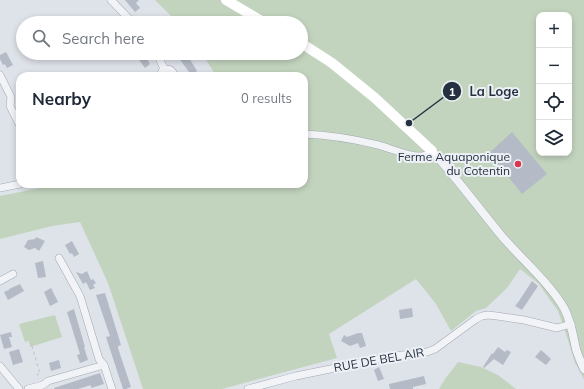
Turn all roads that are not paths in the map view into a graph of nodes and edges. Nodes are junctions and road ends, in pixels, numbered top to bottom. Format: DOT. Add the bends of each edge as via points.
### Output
graph roads {
  1 [pos="111,0"];
  2 [pos="226,0"];
  3 [pos="126,16"];
  4 [pos="253,16"];
  5 [pos="308,48"];
  6 [pos="159,60"];
  7 [pos="162,72"];
  8 [pos="164,72"];
  9 [pos="173,72"];
  10 [pos="0,75"];
  11 [pos="16,118"];
  12 [pos="308,134"];
  13 [pos="432,151"];
  14 [pos="16,185"];
  15 [pos="0,188"];
  16 [pos="59,258"];
  17 [pos="13,274"];
  18 [pos="0,281"];
  19 [pos="571,324"];
  20 [pos="104,365"];
  21 [pos="0,366"];
  22 [pos="584,369"];
  23 [pos="19,389"];
  24 [pos="28,389"];
  25 [pos="112,389"];
  26 [pos="248,389"];
  1 -- 3 [label="street"];
  2 -- 4 [label="main road"];
  5 -- 13 [label="main road" via="370,93"];
  6 -- 7 [label="street"];
  8 -- 9 [label="street" via="169,69"];
  10 -- 11 [label="street" via="11,97 10,106"];
  12 -- 13 [label="street" via="379,145 413,156 427,155"];
  13 -- 19 [label="street" via="556,297 565,309"];
  14 -- 15 [label="street"];
  16 -- 20 [label="street" via="80,296 99,359"];
  17 -- 18 [label="street"];
  19 -- 22 [label="street"];
  19 -- 26 [label="street, RUE DE BEL AIR" via="557,328 513,318 482,316 435,349 426,352 296,376"];
  20 -- 24 [label="street"];
  20 -- 25 [label="street"];
  21 -- 23 [label="street"];
}
